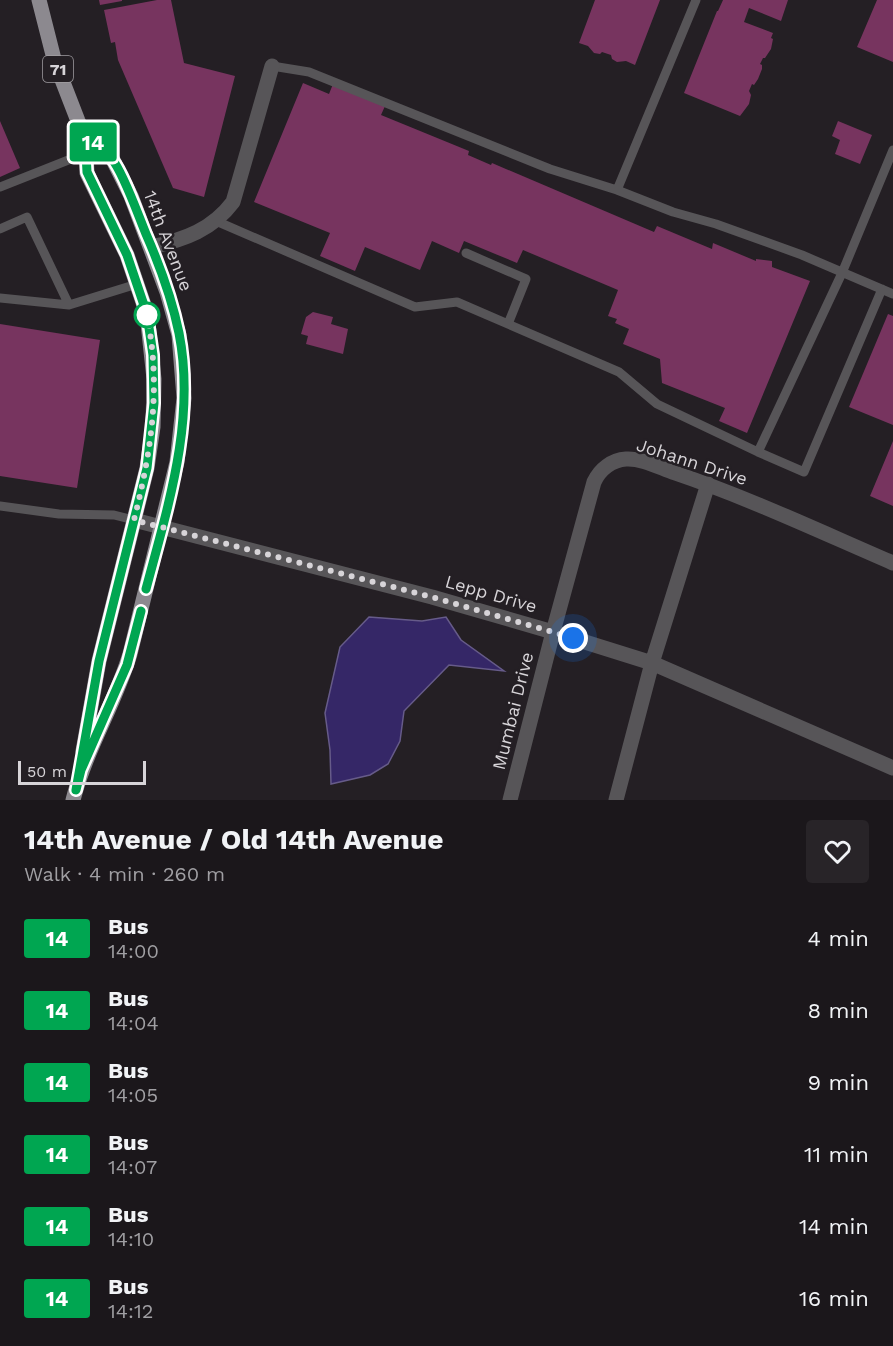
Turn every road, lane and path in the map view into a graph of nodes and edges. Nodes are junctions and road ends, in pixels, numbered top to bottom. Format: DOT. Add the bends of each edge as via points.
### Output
graph roads {
  1 [pos="39,0"];
  2 [pos="696,0"];
  3 [pos="272,66"];
  4 [pos="893,150"];
  5 [pos="86,153"];
  6 [pos="0,187"];
  7 [pos="617,190"];
  8 [pos="216,221"];
  9 [pos="0,229"];
  10 [pos="152,247"];
  11 [pos="466,253"];
  12 [pos="842,273"];
  13 [pos="137,284"];
  14 [pos="882,289"];
  15 [pos="893,294"];
  16 [pos="0,297"];
  17 [pos="69,305"];
  18 [pos="508,324"];
  19 [pos="758,452"];
  20 [pos="708,484"];
  21 [pos="0,506"];
  22 [pos="134,520"];
  23 [pos="162,527"];
  24 [pos="893,563"];
  25 [pos="553,632"];
  26 [pos="652,663"];
  27 [pos="893,768"];
  28 [pos="74,795"];
  29 [pos="510,800"];
  30 [pos="616,800"];
  1 -- 10 [label="main road, 14th Avenue / 71" via="54,59 85,135 113,160"];
  2 -- 7 [label="lane"];
  3 -- 7 [label="lane" via="309,72 550,169"];
  3 -- 8 [label="street" via="233,202"];
  4 -- 12 [label="lane"];
  5 -- 6 [label="lane"];
  5 -- 13 [label="main road, 14th Avenue / 71" via="87,172"];
  7 -- 12 [label="lane" via="802,255"];
  8 -- 10 [label="street" via="186,238"];
  8 -- 18 [label="lane" via="415,307 457,302"];
  9 -- 17 [label="lane" via="27,217"];
  10 -- 23 [label="main road, 14th Avenue / 71" via="179,335 184,398 180,443"];
  11 -- 18 [label="lane" via="526,279"];
  12 -- 14 [label="lane"];
  12 -- 19 [label="lane"];
  13 -- 17 [label="lane"];
  13 -- 22 [label="main road, 14th Avenue / 71" via="151,336 154,403 150,449"];
  14 -- 15 [label="lane"];
  14 -- 19 [label="lane" via="804,472"];
  16 -- 17 [label="lane"];
  18 -- 19 [label="lane" via="619,372 657,404"];
  20 -- 24 [label="street, Johann Drive"];
  20 -- 25 [label="street, Johann Drive" via="636,460 620,460 605,467 594,482"];
  20 -- 26 [label="street"];
  21 -- 22 [label="lane"];
  22 -- 23 [label="street, Lepp Drive"];
  22 -- 28 [label="main road, 14th Avenue / 71" via="99,661"];
  23 -- 25 [label="street, Lepp Drive"];
  23 -- 28 [label="main road, 14th Avenue / 71" via="127,665"];
  25 -- 26 [label="street, Lepp Drive"];
  25 -- 29 [label="street, Mumbai Drive"];
  26 -- 27 [label="street, Lepp Drive"];
  26 -- 30 [label="street"];
}
